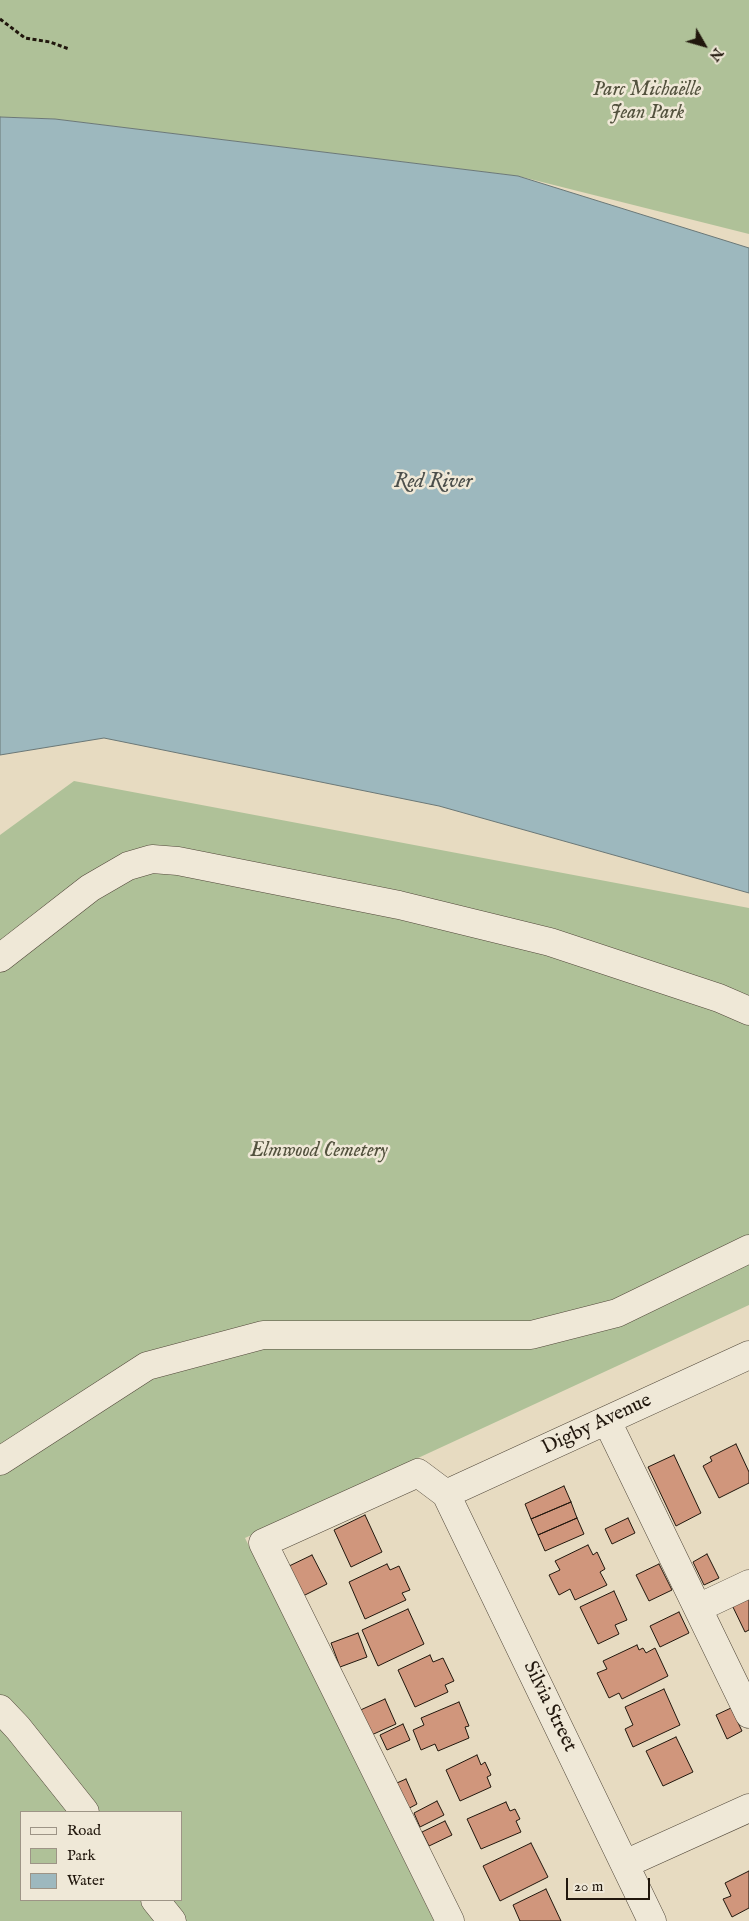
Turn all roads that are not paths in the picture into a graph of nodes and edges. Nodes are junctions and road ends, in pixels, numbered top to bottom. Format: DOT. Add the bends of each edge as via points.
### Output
graph roads {
  1 [pos="0,958"];
  2 [pos="749,1011"];
  3 [pos="749,1249"];
  4 [pos="749,1355"];
  5 [pos="607,1420"];
  6 [pos="0,1461"];
  7 [pos="446,1494"];
  8 [pos="749,1584"];
  9 [pos="698,1608"];
  10 [pos="0,1709"];
  11 [pos="749,1714"];
  12 [pos="749,1808"];
  13 [pos="84,1811"];
  14 [pos="624,1864"];
  15 [pos="156,1901"];
  16 [pos="172,1921"];
  17 [pos="450,1921"];
  18 [pos="652,1921"];
  1 -- 2 [label="street" via="90,888 128,866 152,859 178,861 399,905 550,942"];
  3 -- 6 [label="street" via="617,1313 531,1335 262,1335 147,1366"];
  4 -- 5 [label="street, Digby Avenue"];
  5 -- 7 [label="street, Digby Avenue"];
  5 -- 9 [label="street"];
  7 -- 14 [label="street, Silvia Street"];
  7 -- 17 [label="street" via="418,1473 264,1543"];
  8 -- 9 [label="street"];
  9 -- 11 [label="street"];
  10 -- 13 [label="street"];
  12 -- 14 [label="street"];
  14 -- 18 [label="street, Silvia Street"];
  15 -- 16 [label="street"];
}
